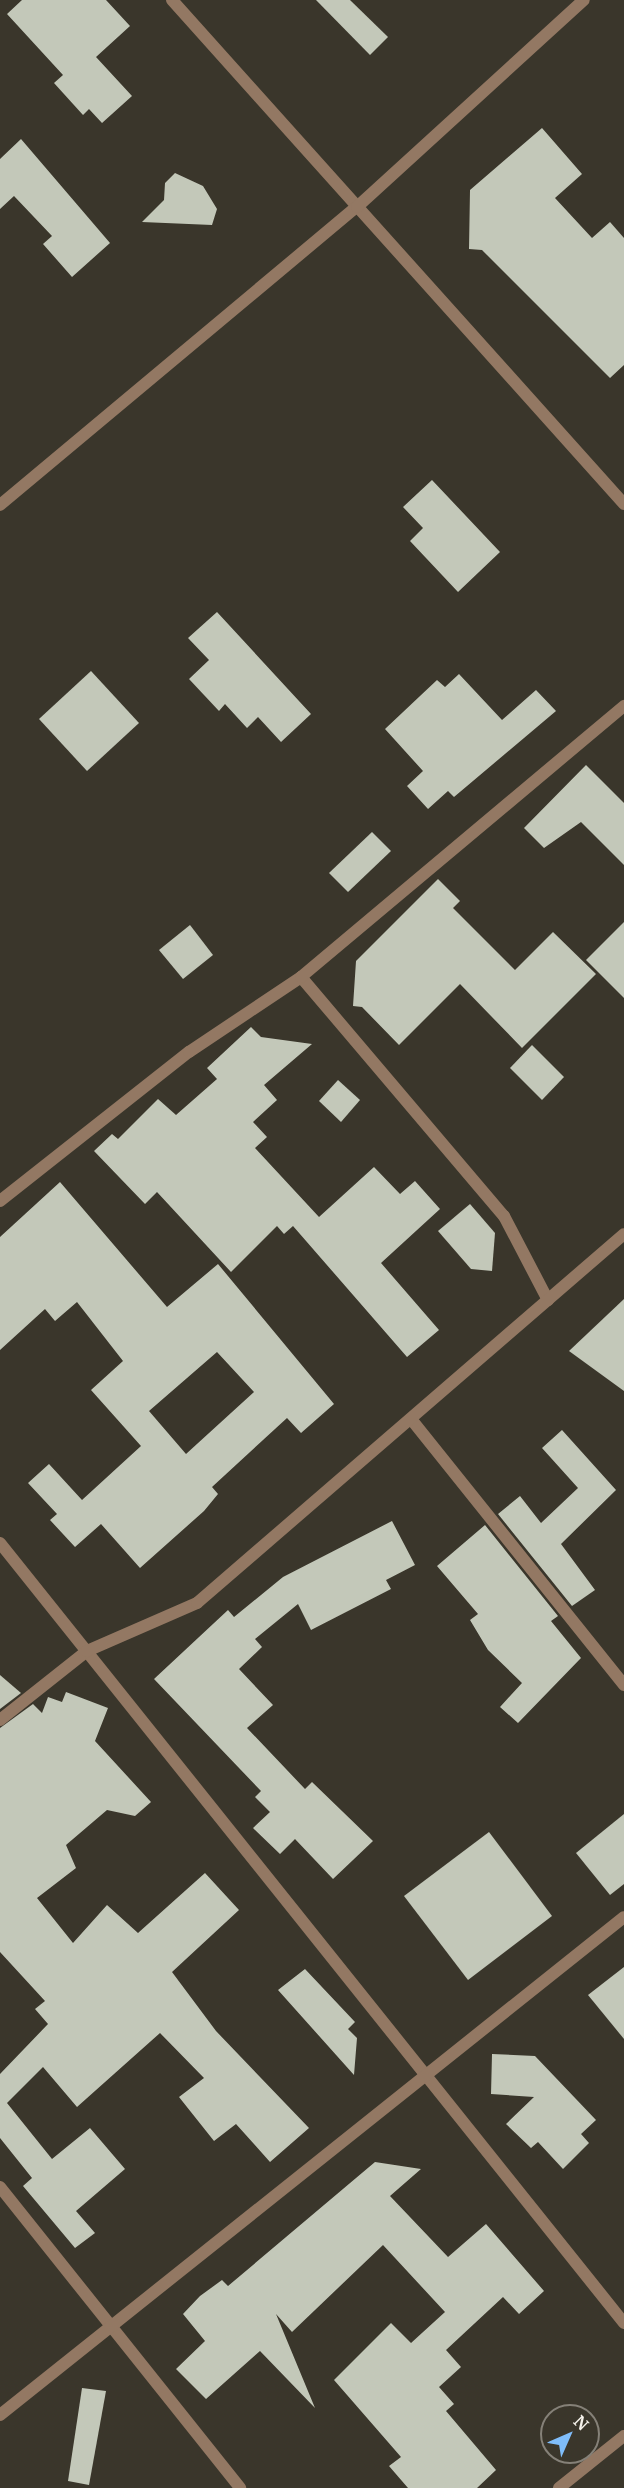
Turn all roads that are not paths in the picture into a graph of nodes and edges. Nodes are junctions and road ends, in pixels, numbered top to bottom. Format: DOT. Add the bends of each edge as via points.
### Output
graph roads {
  1 [pos="172,0"];
  2 [pos="584,0"];
  3 [pos="357,207"];
  4 [pos="624,504"];
  5 [pos="0,505"];
  6 [pos="624,706"];
  7 [pos="301,977"];
  8 [pos="0,1201"];
  9 [pos="624,1234"];
  10 [pos="548,1300"];
  11 [pos="411,1419"];
  12 [pos="0,1543"];
  13 [pos="87,1651"];
  14 [pos="624,1685"];
  15 [pos="0,1720"];
  16 [pos="624,1917"];
  17 [pos="426,2075"];
  18 [pos="0,2187"];
  19 [pos="624,2323"];
  20 [pos="111,2326"];
  21 [pos="0,2415"];
  22 [pos="624,2436"];
  23 [pos="240,2488"];
  24 [pos="559,2488"];
  1 -- 3 [label="street"];
  2 -- 3 [label="street"];
  3 -- 4 [label="street"];
  3 -- 5 [label="street"];
  6 -- 7 [label="street"];
  7 -- 8 [label="street" via="189,1052"];
  7 -- 10 [label="street" via="504,1216"];
  9 -- 10 [label="street"];
  10 -- 11 [label="street"];
  11 -- 13 [label="street" via="197,1603"];
  11 -- 14 [label="street"];
  12 -- 13 [label="street"];
  13 -- 15 [label="street"];
  13 -- 17 [label="street"];
  16 -- 17 [label="street"];
  17 -- 19 [label="street"];
  17 -- 20 [label="street"];
  18 -- 20 [label="street"];
  20 -- 21 [label="street"];
  20 -- 23 [label="street"];
  22 -- 24 [label="street"];
}
